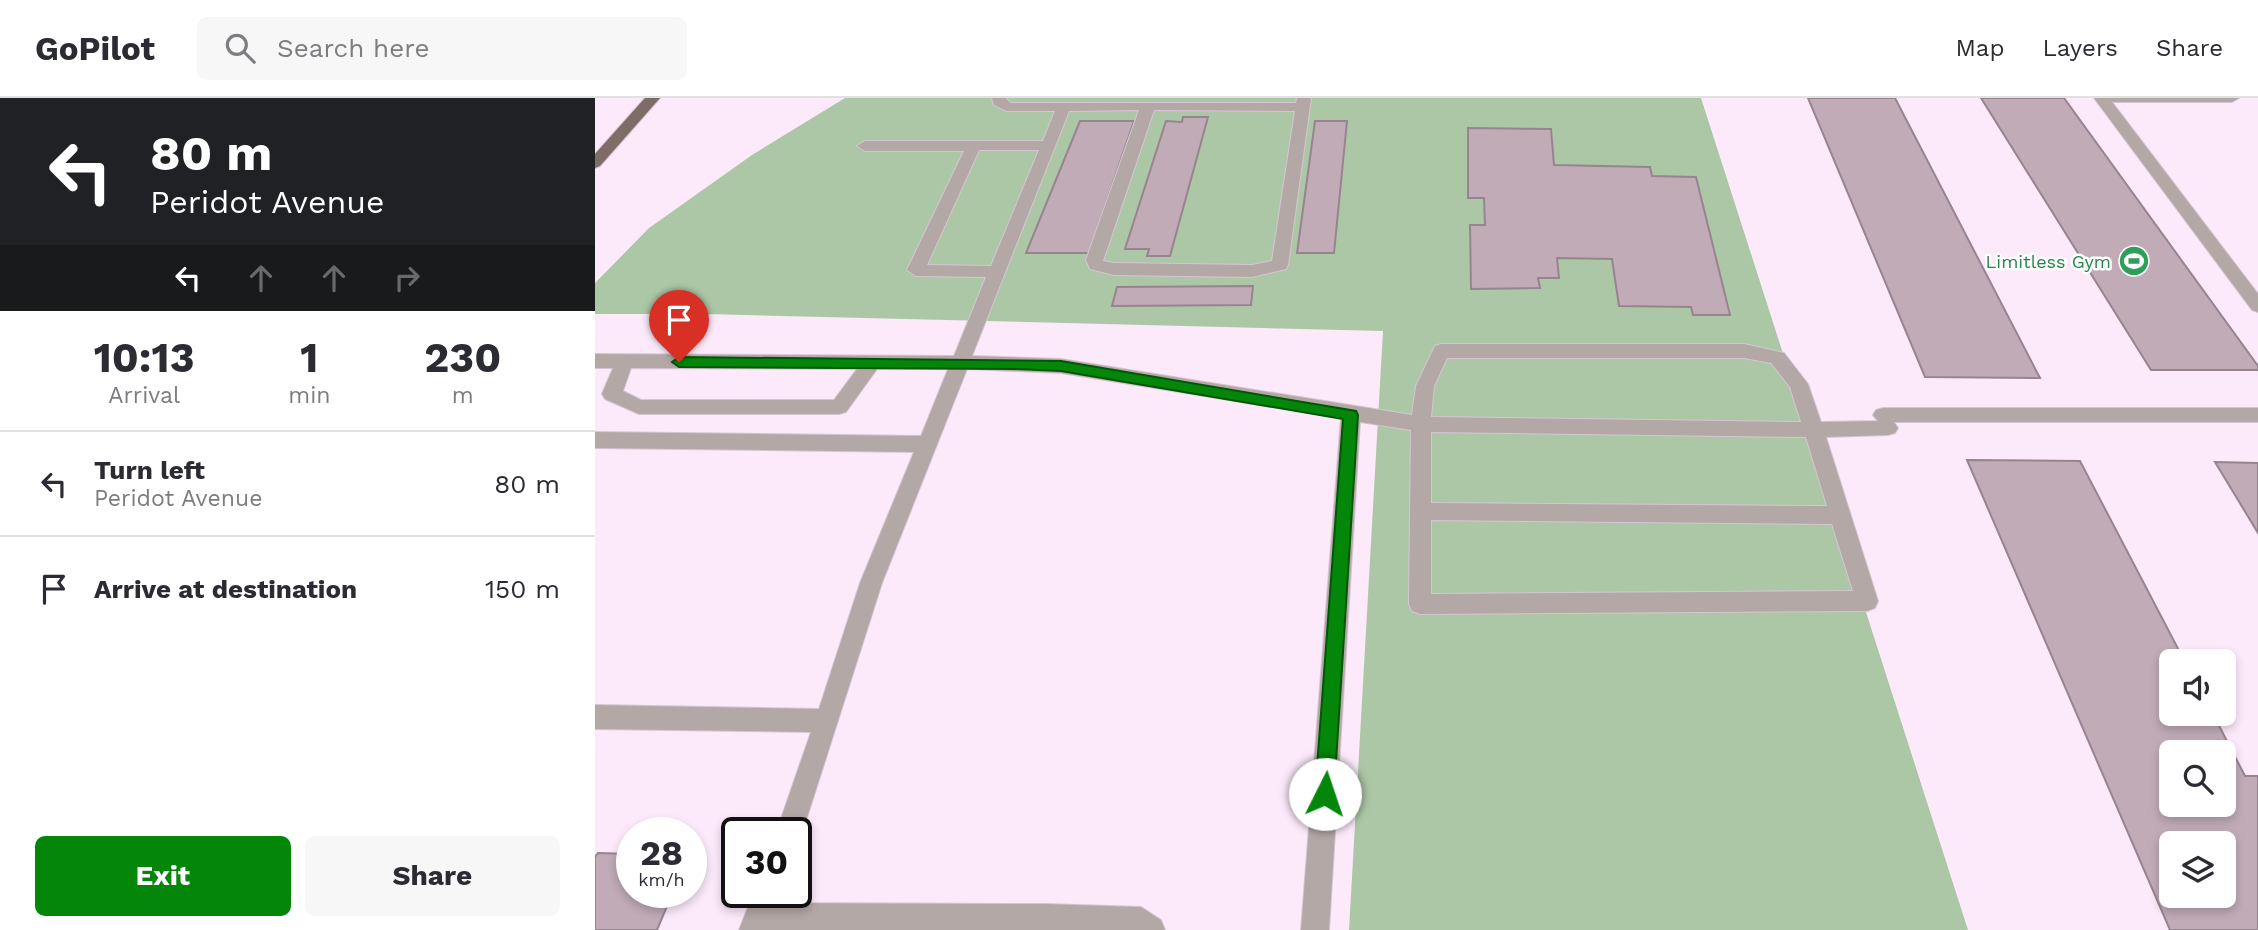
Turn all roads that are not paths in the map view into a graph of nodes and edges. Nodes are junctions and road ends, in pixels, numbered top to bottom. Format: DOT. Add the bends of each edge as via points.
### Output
graph roads {
  1 [pos="653,98"];
  2 [pos="999,98"];
  3 [pos="2101,98"];
  4 [pos="2232,98"];
  5 [pos="1304,102"];
  6 [pos="1064,106"];
  7 [pos="1148,106"];
  8 [pos="1049,145"];
  9 [pos="865,146"];
  10 [pos="974,146"];
  11 [pos="595,163"];
  12 [pos="998,272"];
  13 [pos="2258,306"];
  14 [pos="595,361"];
  15 [pos="624,362"];
  16 [pos="871,363"];
  17 [pos="961,363"];
  18 [pos="1351,415"];
  19 [pos="2258,415"];
  20 [pos="1421,424"];
  21 [pos="1813,430"];
  22 [pos="595,440"];
  23 [pos="928,443"];
  24 [pos="1420,510"];
  25 [pos="1840,515"];
  26 [pos="595,718"];
  27 [pos="827,722"];
  28 [pos="794,817"];
  29 [pos="760,913"];
  30 [pos="1151,930"];
  31 [pos="1315,930"];
  1 -- 11 [label="main road"];
  2 -- 6 [label="street" via="1007,107"];
  3 -- 4 [label="street"];
  3 -- 13 [label="street"];
  5 -- 7 [label="street"];
  5 -- 7 [label="street" via="1280,265 1252,271 1101,267 1094,260"];
  6 -- 7 [label="street"];
  6 -- 8 [label="street"];
  8 -- 10 [label="street"];
  8 -- 12 [label="street"];
  9 -- 10 [label="street"];
  10 -- 12 [label="street" via="916,270"];
  12 -- 17 [label="street"];
  14 -- 15 [label="street"];
  15 -- 16 [label="street"];
  15 -- 16 [label="street" via="612,394 639,407 839,407"];
  16 -- 17 [label="street"];
  17 -- 18 [label="street" via="1061,366"];
  17 -- 23 [label="street"];
  18 -- 20 [label="street"];
  18 -- 31 [label="street"];
  19 -- 21 [label="street" via="1885,422"];
  20 -- 21 [label="street"];
  20 -- 21 [label="street" via="1425,386 1441,351 1744,351 1777,358 1798,384"];
  20 -- 24 [label="street"];
  21 -- 25 [label="street"];
  22 -- 23 [label="street"];
  23 -- 27 [label="street" via="871,583"];
  24 -- 25 [label="street"];
  24 -- 25 [label="street" via="1420,604 1867,601"];
  26 -- 27 [label="street"];
  27 -- 28 [label="street"];
  29 -- 30 [label="street" via="933,919 1056,916 1141,921"];
}
